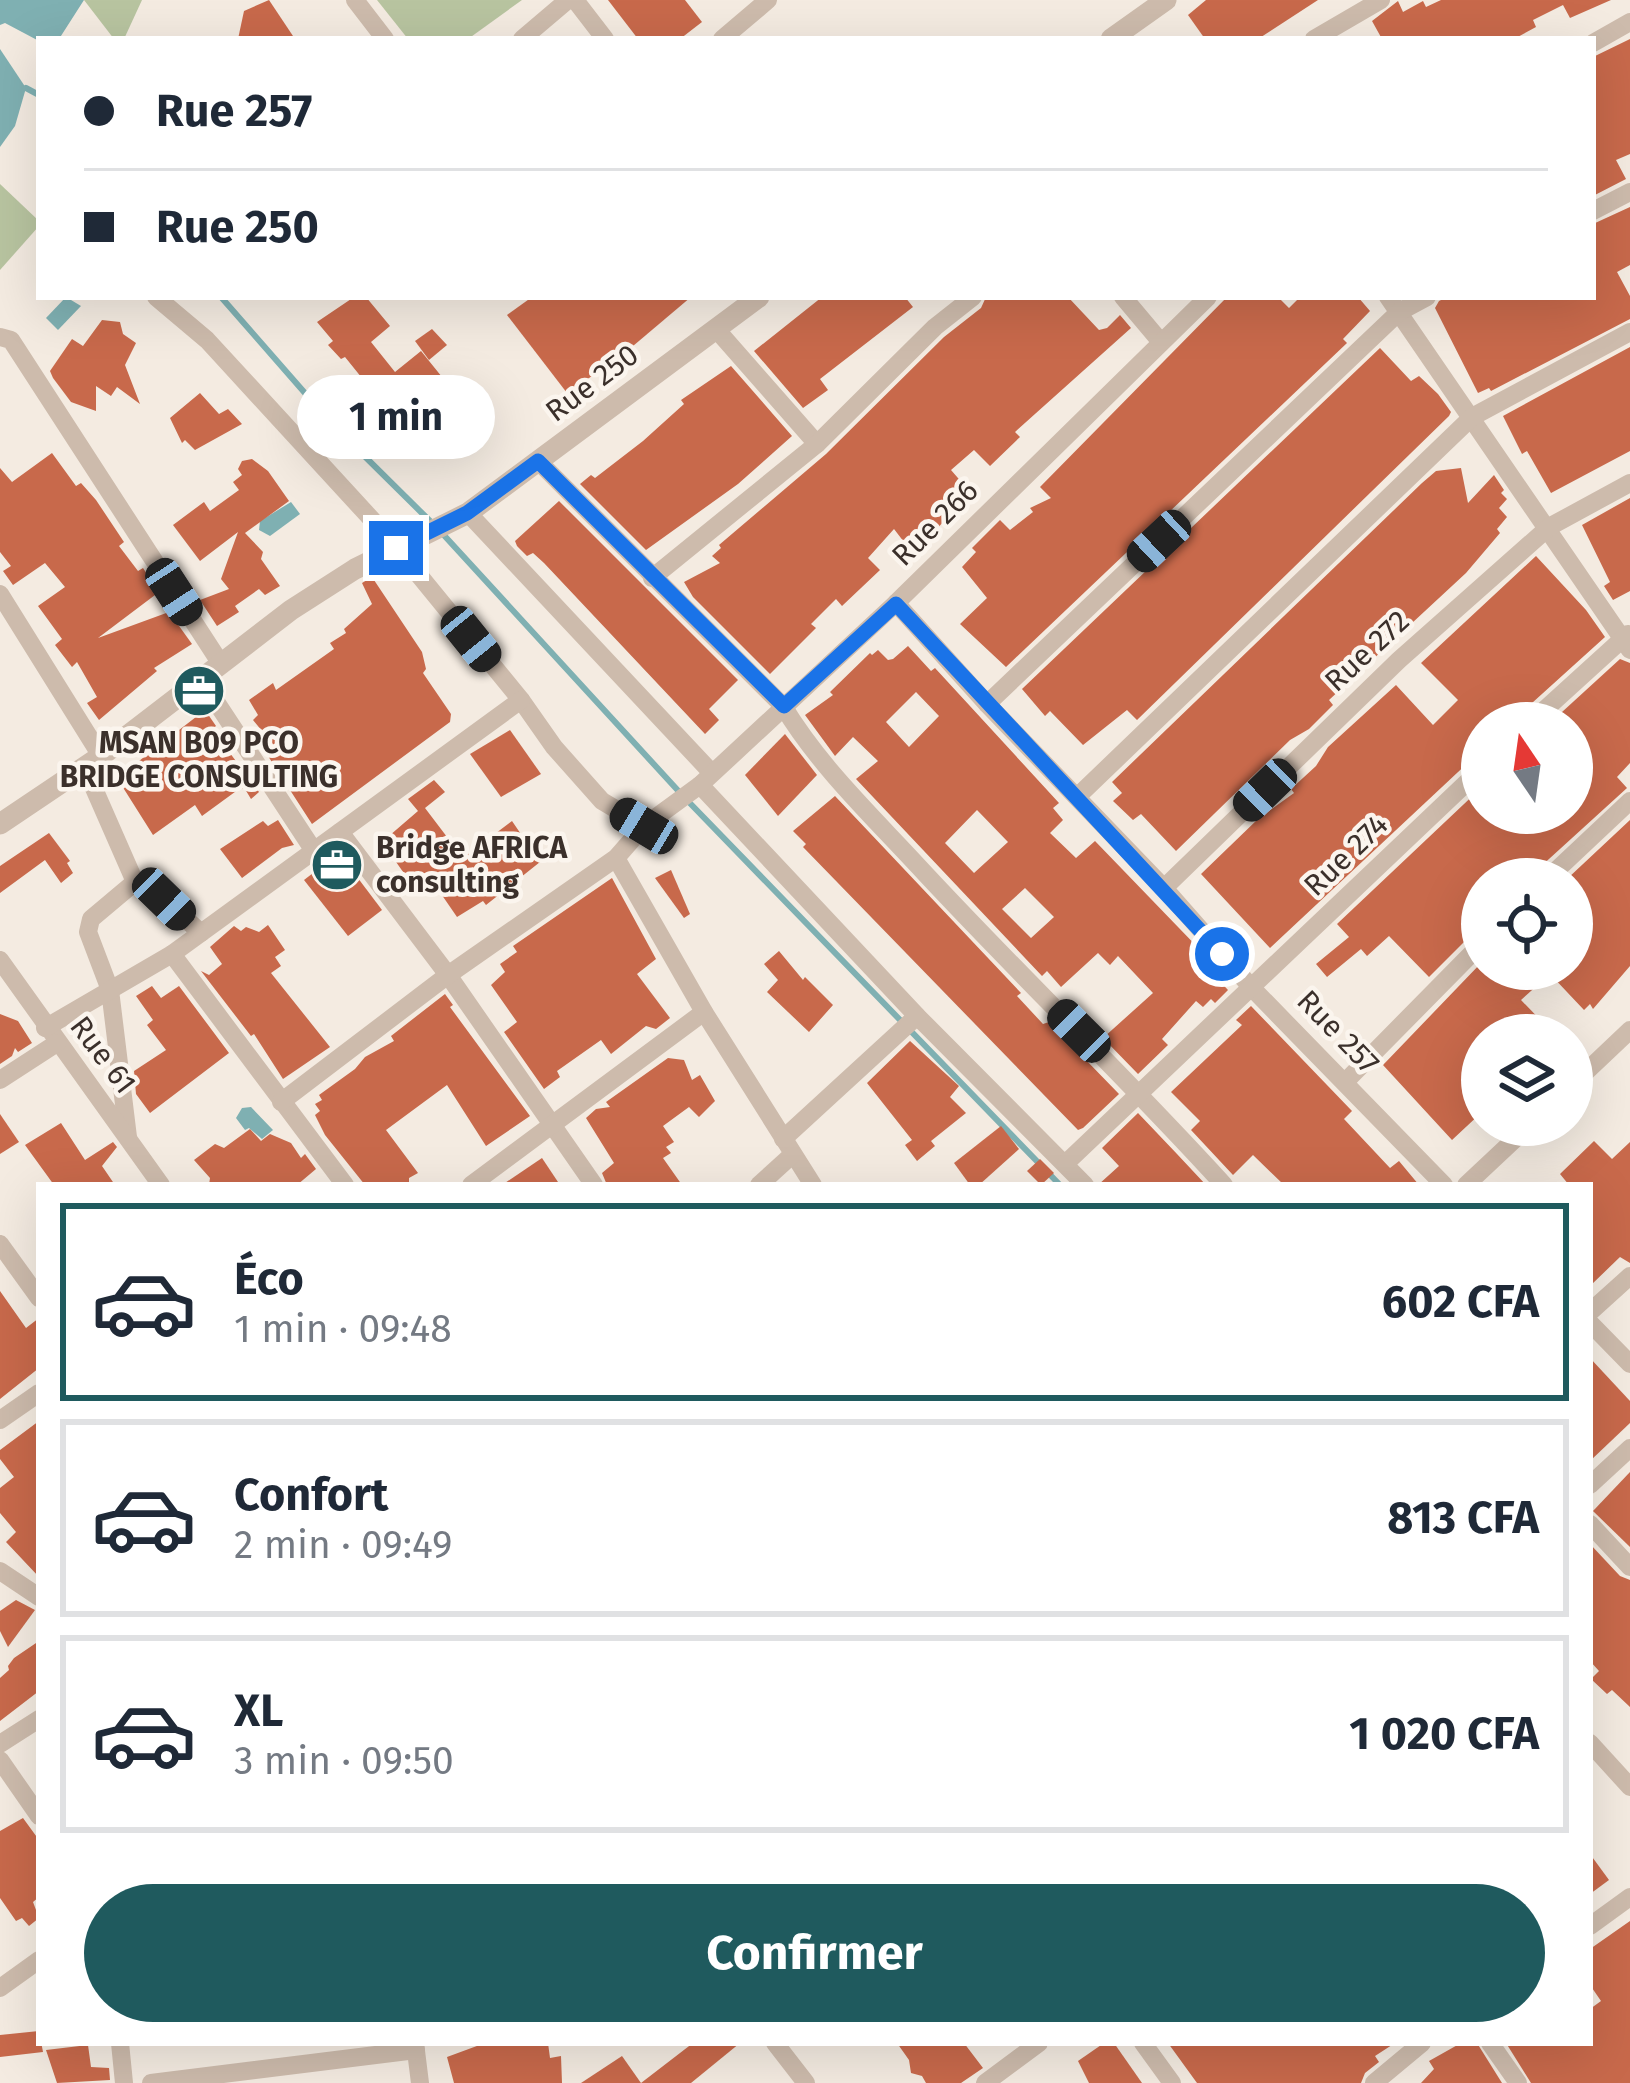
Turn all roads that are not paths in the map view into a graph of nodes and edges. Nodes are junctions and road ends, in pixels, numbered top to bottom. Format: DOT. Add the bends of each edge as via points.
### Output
graph roads {
  1 [pos="356,0"];
  2 [pos="572,0"];
  3 [pos="768,0"];
  4 [pos="1166,0"];
  5 [pos="1381,0"];
  6 [pos="1630,22"];
  7 [pos="383,36"];
  8 [pos="526,36"];
  9 [pos="602,36"];
  10 [pos="726,36"];
  11 [pos="1115,36"];
  12 [pos="1319,36"];
  13 [pos="1596,41"];
  14 [pos="1630,191"];
  15 [pos="1596,209"];
  16 [pos="160,300"];
  17 [pos="755,300"];
  18 [pos="969,300"];
  19 [pos="1126,300"];
  20 [pos="1205,300"];
  21 [pos="1394,304"];
  22 [pos="716,328"];
  23 [pos="1630,332"];
  24 [pos="0,337"];
  25 [pos="1160,341"];
  26 [pos="1472,417"];
  27 [pos="817,443"];
  28 [pos="538,461"];
  29 [pos="1630,483"];
  30 [pos="467,513"];
  31 [pos="1549,527"];
  32 [pos="396,548"];
  33 [pos="652,578"];
  34 [pos="0,594"];
  35 [pos="896,604"];
  36 [pos="1627,640"];
  37 [pos="221,664"];
  38 [pos="201,679"];
  39 [pos="521,700"];
  40 [pos="1555,702"];
  41 [pos="986,704"];
  42 [pos="784,706"];
  43 [pos="93,762"];
  44 [pos="705,778"];
  45 [pos="1461,788"];
  46 [pos="1078,796"];
  47 [pos="1630,801"];
  48 [pos="0,824"];
  49 [pos="644,826"];
  50 [pos="340,832"];
  51 [pos="314,851"];
  52 [pos="616,858"];
  53 [pos="1569,858"];
  54 [pos="135,881"];
  55 [pos="1164,888"];
  56 [pos="201,933"];
  57 [pos="172,954"];
  58 [pos="0,960"];
  59 [pos="1461,964"];
  60 [pos="448,975"];
  61 [pos="1251,987"];
  62 [pos="110,990"];
  63 [pos="704,1012"];
  64 [pos="916,1016"];
  65 [pos="1630,1030"];
  66 [pos="51,1035"];
  67 [pos="1593,1065"];
  68 [pos="0,1080"];
  69 [pos="1345,1082"];
  70 [pos="1139,1091"];
  71 [pos="281,1102"];
  72 [pos="549,1124"];
  73 [pos="128,1137"];
  74 [pos="1507,1146"];
  75 [pos="788,1147"];
  76 [pos="1066,1163"];
  77 [pos="159,1182"];
  78 [pos="342,1182"];
  79 [pos="475,1182"];
  80 [pos="592,1182"];
  81 [pos="761,1182"];
  82 [pos="811,1182"];
  83 [pos="1082,1182"];
  84 [pos="1221,1182"];
  85 [pos="1441,1182"];
  86 [pos="1469,1182"];
  87 [pos="0,1244"];
  88 [pos="1630,1276"];
  89 [pos="36,1294"];
  90 [pos="1593,1309"];
  91 [pos="1593,1326"];
  92 [pos="1630,1364"];
  93 [pos="36,1395"];
  94 [pos="0,1420"];
  95 [pos="1630,1448"];
  96 [pos="1593,1482"];
  97 [pos="1593,1528"];
  98 [pos="1630,1567"];
  99 [pos="0,1570"];
  100 [pos="36,1596"];
  101 [pos="36,1721"];
  102 [pos="0,1744"];
  103 [pos="1593,1746"];
  104 [pos="0,1760"];
  105 [pos="1630,1786"];
  106 [pos="36,1812"];
  107 [pos="1630,1897"];
  108 [pos="1593,1924"];
  109 [pos="36,1962"];
  110 [pos="0,1988"];
  111 [pos="120,2046"];
  112 [pos="415,2046"];
  113 [pos="777,2046"];
  114 [pos="1035,2046"];
  115 [pos="1145,2046"];
  116 [pos="1414,2046"];
  117 [pos="1492,2046"];
  118 [pos="801,2076"];
  119 [pos="124,2083"];
  120 [pos="151,2083"];
  121 [pos="420,2083"];
  122 [pos="777,2083"];
  123 [pos="985,2083"];
  124 [pos="1172,2083"];
  125 [pos="1374,2083"];
  126 [pos="1518,2083"];
  1 -- 7 [label="street"];
  2 -- 8 [label="street"];
  2 -- 9 [label="street"];
  3 -- 10 [label="street"];
  4 -- 11 [label="street"];
  5 -- 12 [label="street"];
  6 -- 13 [label="street"];
  14 -- 15 [label="street"];
  16 -- 32 [label="street" via="207,340"];
  17 -- 22 [label="street, Rue 250"];
  18 -- 27 [label="street"];
  19 -- 25 [label="street"];
  20 -- 25 [label="street, Rue 266"];
  21 -- 26 [label="street"];
  21 -- 41 [label="street"];
  22 -- 27 [label="street"];
  22 -- 28 [label="street, Rue 250"];
  23 -- 26 [label="street"];
  24 -- 37 [label="street" via="11,340"];
  25 -- 35 [label="street, Rue 266"];
  26 -- 31 [label="street"];
  26 -- 46 [label="street"];
  27 -- 33 [label="street"];
  28 -- 30 [label="street, Rue 250"];
  28 -- 33 [label="street"];
  29 -- 31 [label="street, Rue 272"];
  30 -- 32 [label="street, Rue 250"];
  30 -- 44 [label="street"];
  31 -- 36 [label="street"];
  31 -- 55 [label="street, Rue 272"];
  32 -- 37 [label="street, Rue 250" via="290,610"];
  32 -- 39 [label="street"];
  33 -- 42 [label="street"];
  34 -- 43 [label="street"];
  35 -- 41 [label="street, Rue 257"];
  35 -- 42 [label="street, Rue 266"];
  36 -- 40 [label="street"];
  37 -- 38 [label="street, Rue 250"];
  38 -- 43 [label="street, Rue 250"];
  38 -- 51 [label="street"];
  39 -- 49 [label="street" via="602,801"];
  39 -- 50 [label="street"];
  41 -- 46 [label="street, Rue 257"];
  42 -- 44 [label="street, Rue 266"];
  42 -- 70 [label="street" via="826,767"];
  43 -- 48 [label="street, Rue 250"];
  43 -- 54 [label="street"];
  44 -- 49 [label="street, Rue 266"];
  44 -- 64 [label="street"];
  45 -- 61 [label="street, Rue 274"];
  46 -- 55 [label="street, Rue 257"];
  47 -- 53 [label="street"];
  49 -- 52 [label="street, Rue 266"];
  50 -- 51 [label="street"];
  50 -- 60 [label="street"];
  51 -- 56 [label="street"];
  52 -- 60 [label="street, Rue 266"];
  52 -- 63 [label="street"];
  54 -- 56 [label="street"];
  54 -- 62 [label="street" via="91,919 88,932"];
  55 -- 61 [label="street, Rue 257"];
  56 -- 57 [label="street"];
  57 -- 62 [label="street"];
  57 -- 71 [label="street"];
  58 -- 66 [label="street, Rue 61"];
  59 -- 69 [label="street"];
  60 -- 71 [label="street, Rue 266"];
  60 -- 72 [label="street"];
  61 -- 69 [label="street, Rue 257"];
  61 -- 70 [label="street, Rue 274"];
  62 -- 66 [label="street"];
  62 -- 73 [label="street"];
  63 -- 72 [label="street"];
  63 -- 75 [label="street"];
  64 -- 75 [label="street"];
  64 -- 76 [label="street"];
  65 -- 67 [label="street"];
  66 -- 68 [label="street"];
  66 -- 73 [label="street, Rue 61"];
  69 -- 85 [label="street, Rue 257"];
  70 -- 76 [label="street, Rue 274"];
  70 -- 84 [label="street"];
  71 -- 78 [label="street"];
  72 -- 79 [label="street"];
  72 -- 80 [label="street"];
  73 -- 77 [label="street, Rue 61"];
  74 -- 86 [label="street"];
  75 -- 81 [label="street"];
  75 -- 82 [label="street"];
  76 -- 83 [label="street"];
  87 -- 89 [label="street"];
  88 -- 90 [label="street"];
  91 -- 92 [label="street"];
  93 -- 94 [label="street"];
  95 -- 96 [label="street"];
  97 -- 98 [label="street"];
  99 -- 100 [label="street"];
  101 -- 102 [label="street"];
  103 -- 105 [label="street"];
  104 -- 106 [label="street"];
  107 -- 108 [label="street"];
  109 -- 110 [label="street"];
  111 -- 119 [label="street"];
  112 -- 120 [label="street"];
  112 -- 121 [label="street"];
  113 -- 118 [label="street"];
  114 -- 123 [label="street"];
  115 -- 124 [label="street"];
  116 -- 125 [label="street"];
  117 -- 126 [label="street"];
  118 -- 122 [label="street"];
}
